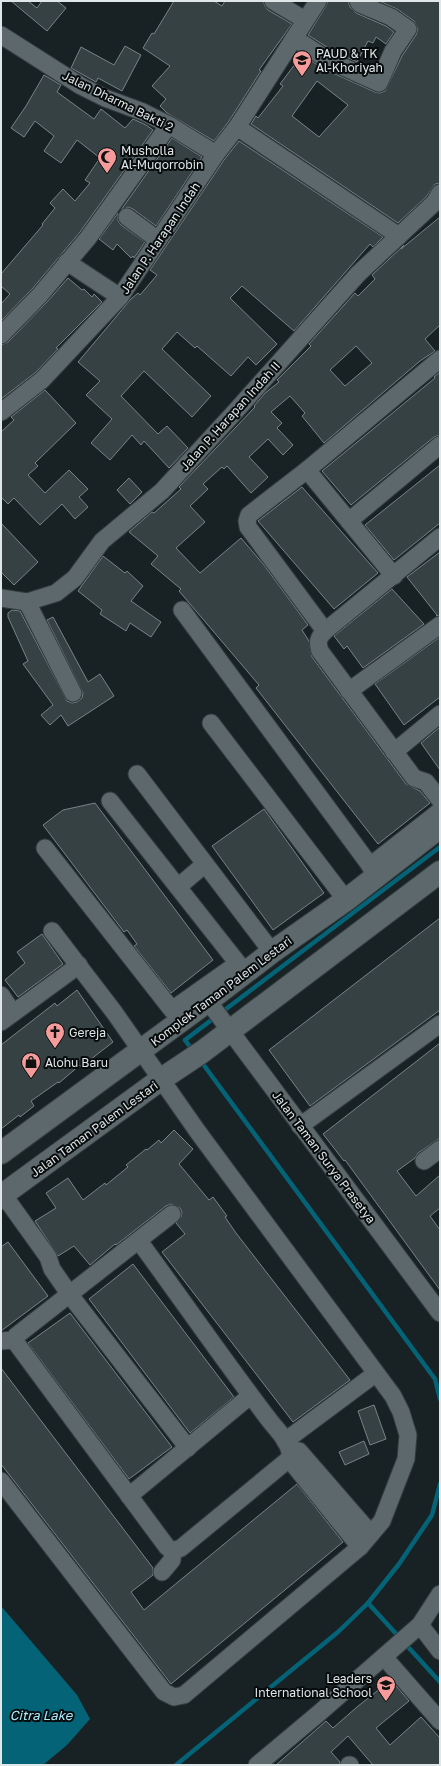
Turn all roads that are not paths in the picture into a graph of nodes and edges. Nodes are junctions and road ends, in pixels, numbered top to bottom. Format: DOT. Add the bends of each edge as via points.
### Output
graph roads {
  1 [pos="273,1"];
  2 [pos="318,1"];
  3 [pos="358,1"];
  4 [pos="305,20"];
  5 [pos="1,34"];
  6 [pos="294,38"];
  7 [pos="169,125"];
  8 [pos="237,127"];
  9 [pos="216,154"];
  10 [pos="440,193"];
  11 [pos="126,217"];
  12 [pos="399,236"];
  13 [pos="158,240"];
  14 [pos="67,262"];
  15 [pos="120,297"];
  16 [pos="1,335"];
  17 [pos="440,359"];
  18 [pos="1,412"];
  19 [pos="440,445"];
  20 [pos="307,470"];
  21 [pos="349,521"];
  22 [pos="440,537"];
  23 [pos="394,576"];
  24 [pos="1,598"];
  25 [pos="27,602"];
  26 [pos="182,610"];
  27 [pos="440,625"];
  28 [pos="325,631"];
  29 [pos="350,690"];
  30 [pos="73,693"];
  31 [pos="440,714"];
  32 [pos="211,723"];
  33 [pos="394,752"];
  34 [pos="137,774"];
  35 [pos="440,800"];
  36 [pos="110,801"];
  37 [pos="440,811"];
  38 [pos="440,827"];
  39 [pos="45,848"];
  40 [pos="205,864"];
  41 [pos="373,871"];
  42 [pos="440,872"];
  43 [pos="178,887"];
  44 [pos="346,900"];
  45 [pos="52,931"];
  46 [pos="272,952"];
  47 [pos="79,965"];
  48 [pos="241,968"];
  49 [pos="1,995"];
  50 [pos="211,1005"];
  51 [pos="7,1018"];
  52 [pos="440,1024"];
  53 [pos="226,1027"];
  54 [pos="141,1050"];
  55 [pos="160,1080"];
  56 [pos="300,1126"];
  57 [pos="440,1149"];
  58 [pos="1,1153"];
  59 [pos="424,1161"];
  60 [pos="1,1197"];
  61 [pos="172,1214"];
  62 [pos="140,1241"];
  63 [pos="70,1295"];
  64 [pos="440,1313"];
  65 [pos="7,1340"];
  66 [pos="375,1374"];
  67 [pos="250,1396"];
  68 [pos="188,1448"];
  69 [pos="288,1450"];
  70 [pos="1,1481"];
  71 [pos="129,1496"];
  72 [pos="366,1541"];
  73 [pos="173,1551"];
  74 [pos="162,1572"];
  75 [pos="440,1594"];
  76 [pos="416,1629"];
  77 [pos="440,1651"];
  78 [pos="390,1652"];
  79 [pos="440,1721"];
  80 [pos="257,1765"];
  1 -- 4 [label="street"];
  2 -- 4 [label="street, Jalan P. Harapan Indah"];
  3 -- 6 [label="street" via="391,16 408,28 393,51 379,83 328,60"];
  4 -- 6 [label="street, Jalan P. Harapan Indah"];
  5 -- 7 [label="street, Jalan Dharma Bakti 2" via="81,86"];
  6 -- 8 [label="street, Jalan P. Harapan Indah"];
  7 -- 9 [label="street, Jalan Dharma Bakti 2"];
  7 -- 14 [label="street" via="88,238"];
  8 -- 9 [label="street, Jalan P. Harapan Indah"];
  8 -- 12 [label="street"];
  9 -- 13 [label="street, Jalan P. Harapan Indah"];
  10 -- 12 [label="street, Jalan P. Harapan Indah II" via="434,203"];
  11 -- 13 [label="street"];
  12 -- 25 [label="street, Jalan P. Harapan Indah II" via="358,274 162,491 102,541 75,578 56,593"];
  13 -- 15 [label="street, Jalan P. Harapan Indah"];
  14 -- 15 [label="street"];
  14 -- 16 [label="street" via="40,295"];
  15 -- 18 [label="street, Jalan P. Harapan Indah" via="42,380"];
  17 -- 20 [label="street"];
  19 -- 21 [label="street"];
  20 -- 21 [label="street"];
  20 -- 28 [label="street" via="249,516 247,521 248,528"];
  21 -- 23 [label="street"];
  22 -- 23 [label="street"];
  23 -- 28 [label="street"];
  24 -- 25 [label="street, Jalan P. Harapan Indah II"];
  25 -- 30 [label="street"];
  26 -- 41 [label="street"];
  27 -- 29 [label="street"];
  28 -- 29 [label="street" via="317,643 320,651"];
  29 -- 33 [label="street"];
  31 -- 33 [label="street"];
  32 -- 44 [label="street"];
  33 -- 35 [label="street" via="414,778 426,782"];
  34 -- 40 [label="street"];
  36 -- 43 [label="street"];
  37 -- 41 [label="street"];
  38 -- 41 [label="street, Komplek Taman Palem Lestari"];
  39 -- 48 [label="street" via="172,1010"];
  40 -- 43 [label="street"];
  40 -- 46 [label="street"];
  41 -- 44 [label="street, Komplek Taman Palem Lestari"];
  42 -- 53 [label="street"];
  43 -- 48 [label="street"];
  44 -- 46 [label="street, Komplek Taman Palem Lestari"];
  45 -- 47 [label="street"];
  46 -- 48 [label="street, Komplek Taman Palem Lestari"];
  47 -- 51 [label="street"];
  47 -- 54 [label="street"];
  48 -- 50 [label="street, Komplek Taman Palem Lestari"];
  49 -- 51 [label="street"];
  50 -- 53 [label="street, Jalan Taman Surya Prasetya"];
  50 -- 54 [label="street, Komplek Taman Palem Lestari"];
  52 -- 56 [label="street"];
  53 -- 55 [label="street, Jalan Taman Palem Lestari" via="194,1057"];
  53 -- 56 [label="street, Jalan Taman Surya Prasetya"];
  54 -- 55 [label="street"];
  54 -- 58 [label="street, Komplek Taman Palem Lestari"];
  55 -- 60 [label="street, Jalan Taman Palem Lestari"];
  55 -- 66 [label="street"];
  56 -- 64 [label="street, Jalan Taman Surya Prasetya"];
  57 -- 59 [label="street"];
  60 -- 63 [label="street" via="5,1208 37,1254 52,1269"];
  61 -- 62 [label="street"];
  62 -- 63 [label="street"];
  62 -- 67 [label="street"];
  63 -- 65 [label="street"];
  63 -- 68 [label="street"];
  65 -- 71 [label="street"];
  66 -- 69 [label="street"];
  66 -- 72 [label="street" via="393,1396 408,1435 406,1459 382,1521"];
  67 -- 68 [label="street"];
  67 -- 69 [label="street"];
  68 -- 71 [label="street"];
  69 -- 72 [label="street"];
  69 -- 73 [label="street" via="181,1548"];
  70 -- 72 [label="street" via="164,1692 174,1697 184,1695"];
  71 -- 73 [label="street" via="167,1547"];
  73 -- 74 [label="street" via="172,1560"];
  75 -- 76 [label="street"];
  76 -- 77 [label="street"];
  76 -- 78 [label="street"];
  78 -- 79 [label="street"];
  78 -- 80 [label="street"];
}
